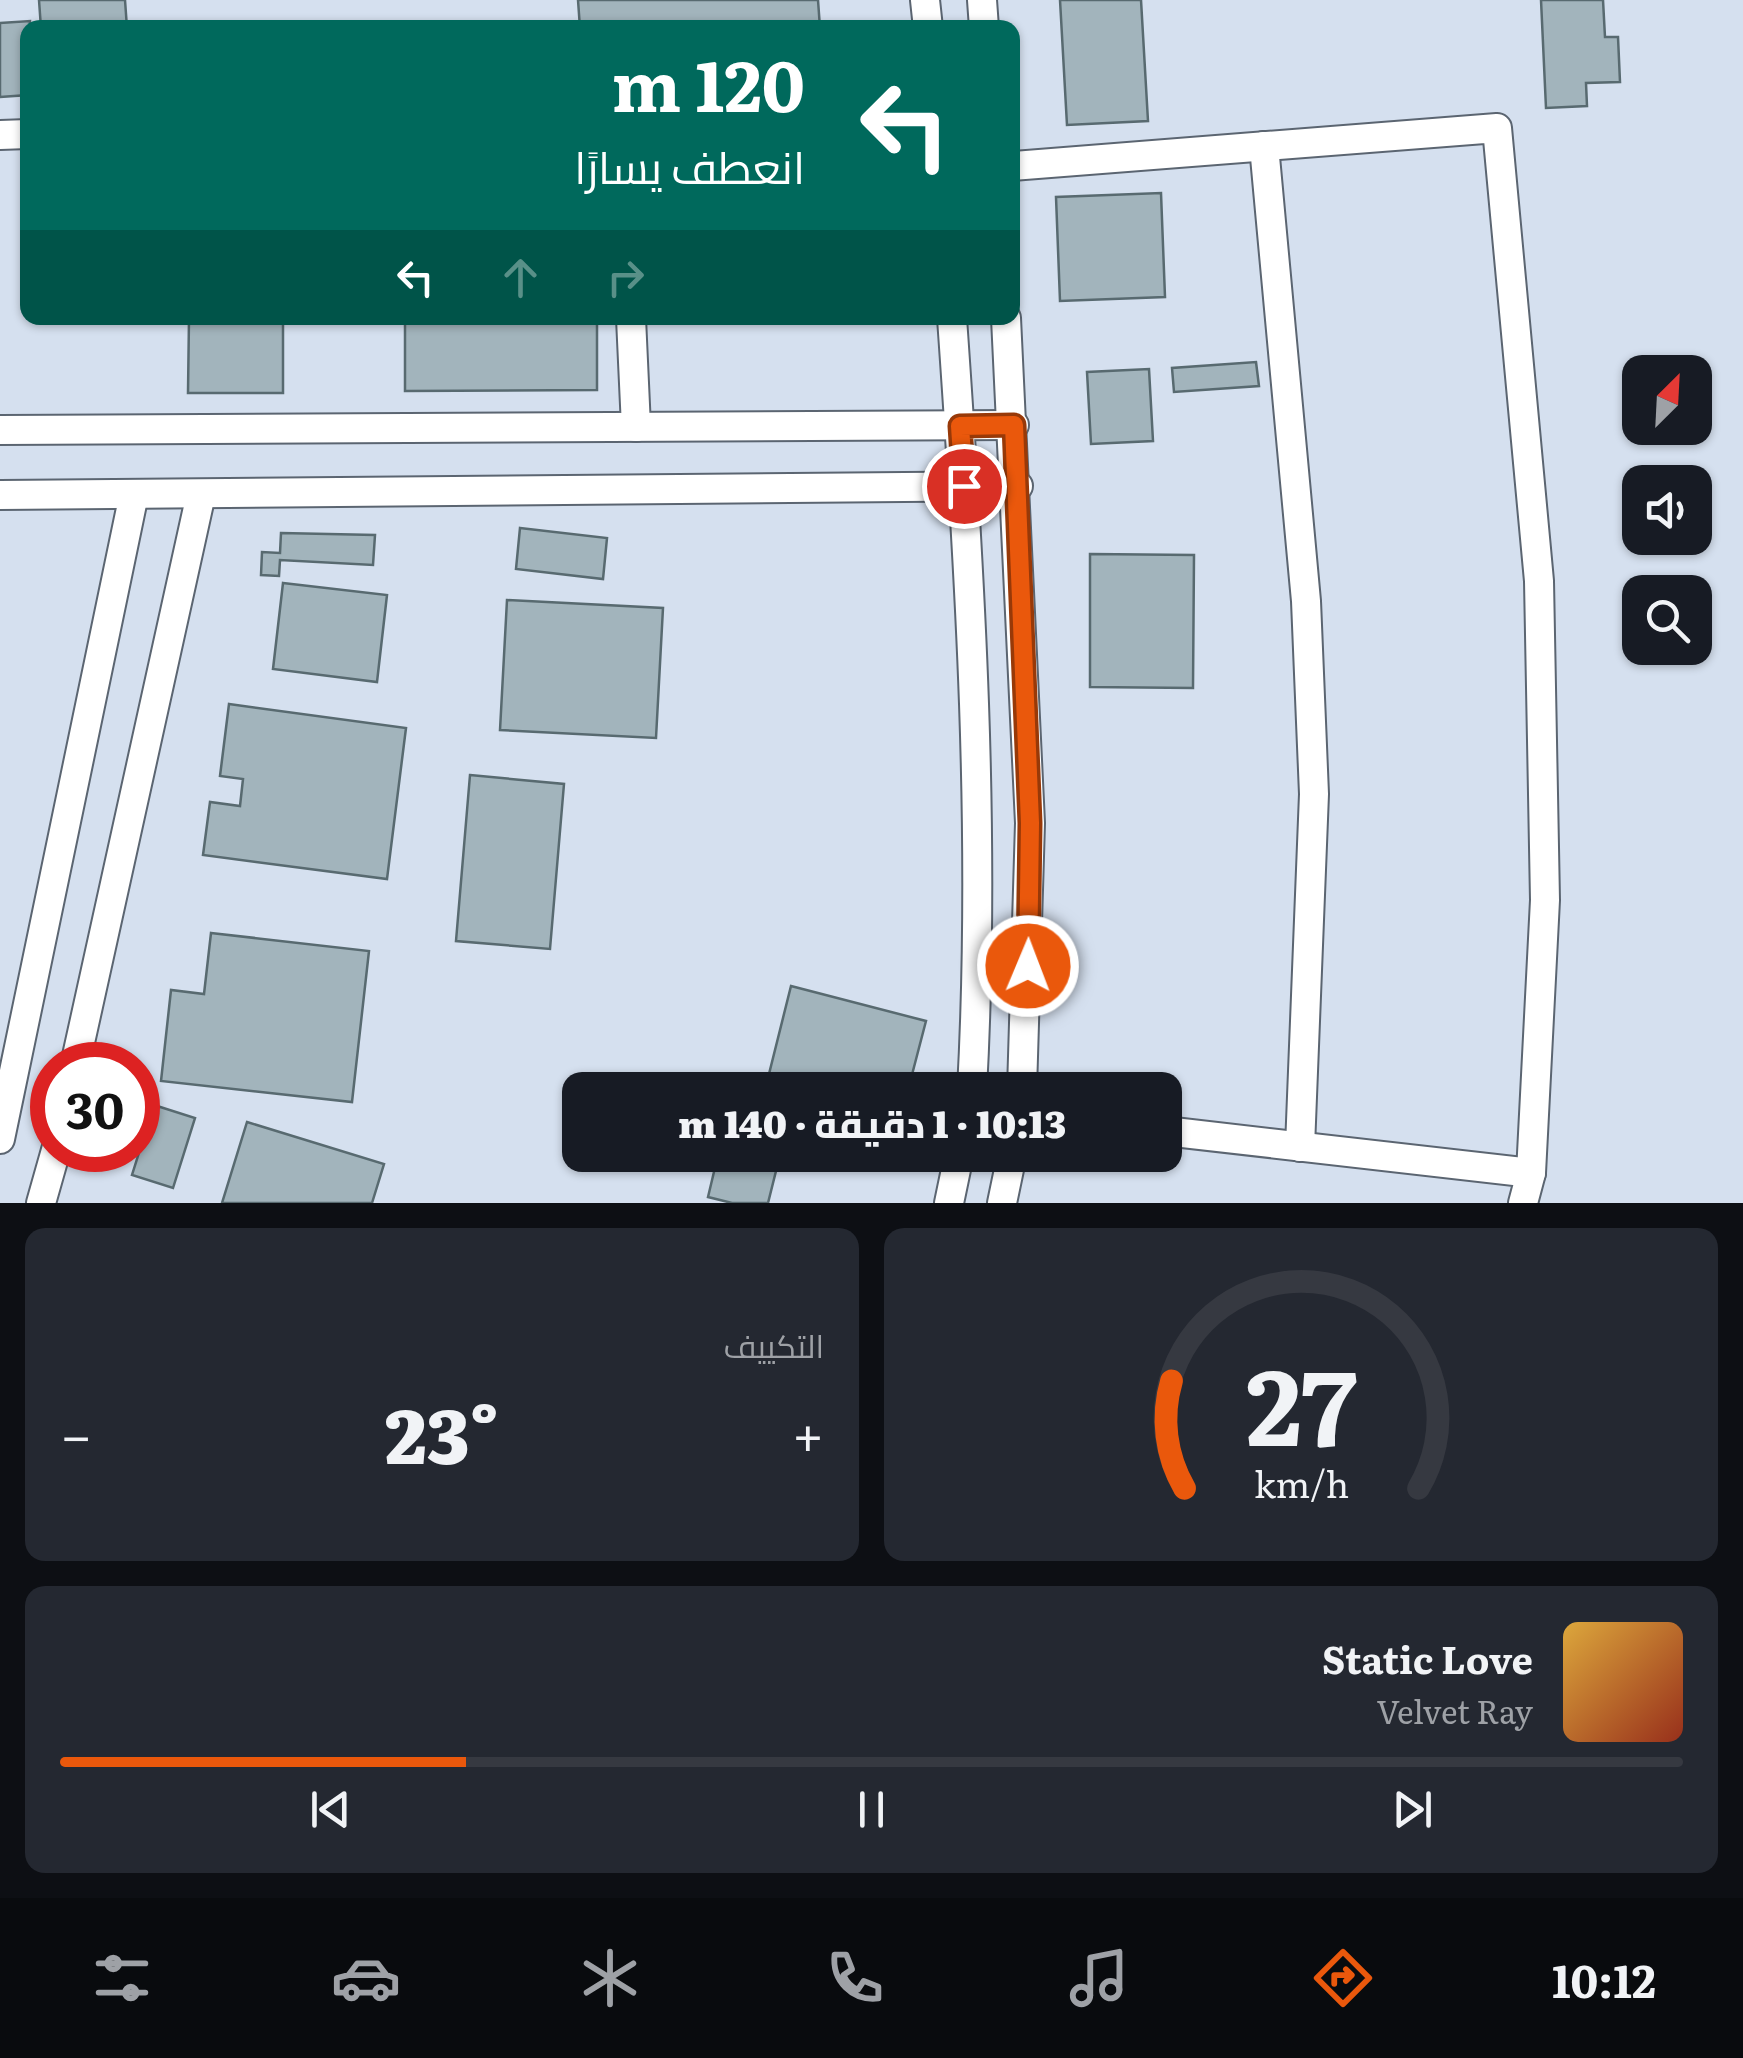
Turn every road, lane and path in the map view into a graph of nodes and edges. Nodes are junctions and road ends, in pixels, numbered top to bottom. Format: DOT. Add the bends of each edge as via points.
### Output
graph roads {
  1 [pos="1264,146"];
  2 [pos="1020,165"];
  3 [pos="631,325"];
  4 [pos="953,325"];
  5 [pos="1007,325"];
  6 [pos="1014,425"];
  7 [pos="960,426"];
  8 [pos="636,427"];
  9 [pos="0,430"];
  10 [pos="964,486"];
  11 [pos="1018,486"];
  12 [pos="0,494"];
  13 [pos="134,494"];
  14 [pos="201,494"];
  15 [pos="79,1042"];
  16 [pos="973,1072"];
  17 [pos="1023,1072"];
  18 [pos="1182,1133"];
  19 [pos="0,1139"];
  20 [pos="1300,1147"];
  21 [pos="50,1172"];
  22 [pos="956,1172"];
  23 [pos="1008,1172"];
  24 [pos="1530,1173"];
  25 [pos="42,1203"];
  26 [pos="950,1203"];
  27 [pos="1002,1203"];
  28 [pos="1523,1203"];
  1 -- 2 [label="street"];
  1 -- 20 [label="street" via="1306,601 1314,794"];
  1 -- 24 [label="street" via="1498,128 1539,581 1545,900"];
  3 -- 8 [label="street"];
  4 -- 7 [label="street"];
  5 -- 6 [label="street"];
  6 -- 7 [label="street"];
  6 -- 11 [label="street"];
  7 -- 8 [label="street"];
  7 -- 10 [label="street"];
  8 -- 9 [label="street"];
  10 -- 11 [label="street"];
  10 -- 14 [label="street"];
  10 -- 16 [label="street" via="980,947"];
  11 -- 17 [label="street" via="1030,823"];
  12 -- 13 [label="street"];
  13 -- 14 [label="street"];
  13 -- 19 [label="street"];
  14 -- 15 [label="street"];
  18 -- 20 [label="street"];
  20 -- 24 [label="street"];
  21 -- 25 [label="street"];
  22 -- 26 [label="street"];
  23 -- 27 [label="street"];
  24 -- 28 [label="street"];
}
